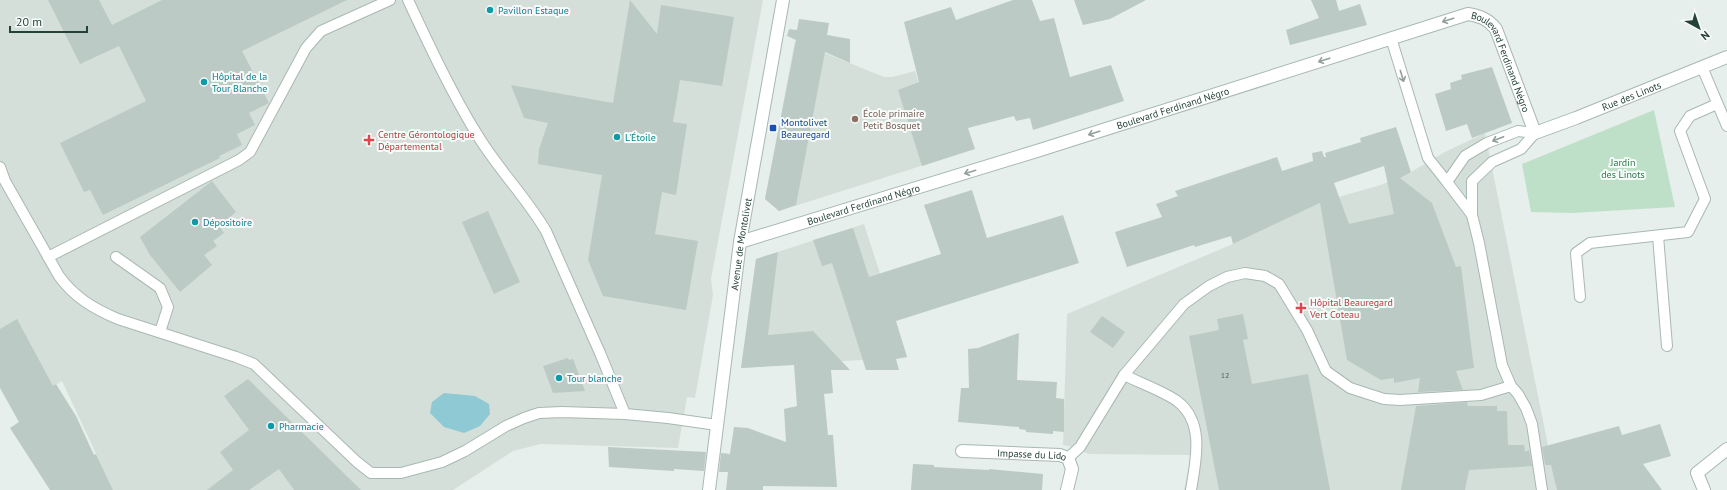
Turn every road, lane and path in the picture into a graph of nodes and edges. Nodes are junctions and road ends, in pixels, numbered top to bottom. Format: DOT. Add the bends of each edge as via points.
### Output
graph roads {
  1 [pos="390,0"];
  2 [pos="408,0"];
  3 [pos="783,0"];
  4 [pos="1391,38"];
  5 [pos="1727,57"];
  6 [pos="1702,67"];
  7 [pos="1717,104"];
  8 [pos="1727,126"];
  9 [pos="1535,133"];
  10 [pos="0,167"];
  11 [pos="1447,182"];
  12 [pos="1472,215"];
  13 [pos="1658,236"];
  14 [pos="740,242"];
  15 [pos="48,257"];
  16 [pos="116,257"];
  17 [pos="1580,297"];
  18 [pos="160,332"];
  19 [pos="1667,346"];
  20 [pos="1124,375"];
  21 [pos="1511,386"];
  22 [pos="625,414"];
  23 [pos="717,425"];
  24 [pos="1727,449"];
  25 [pos="962,451"];
  26 [pos="1068,458"];
  27 [pos="709,490"];
  28 [pos="1067,490"];
  29 [pos="1190,490"];
  30 [pos="1542,490"];
  31 [pos="1704,490"];
  1 -- 15 [label="lane" via="321,31 306,48 250,152 239,160"];
  2 -- 22 [label="lane" via="478,136 535,212 546,231"];
  3 -- 14 [label="street, Avenue de Montolivet"];
  9 -- 4 [label="street, Boulevard Ferdinand Négro, one-way" via="1496,29 1490,21 1468,14"];
  4 -- 11 [label="lane, one-way" via="1428,158"];
  4 -- 14 [label="street, Boulevard Ferdinand Négro, one-way"];
  5 -- 6 [label="street, Rue des Linots"];
  6 -- 7 [label="lane"];
  6 -- 9 [label="street, Rue des Linots"];
  7 -- 8 [label="lane"];
  7 -- 13 [label="lane" via="1690,116 1680,131 1705,199 1688,232"];
  9 -- 11 [label="lane, one-way" via="1518,131 1487,143 1465,156"];
  9 -- 12 [label="lane" via="1521,149 1492,162 1472,181"];
  10 -- 15 [label="lane" via="5,181"];
  11 -- 12 [label="lane"];
  12 -- 21 [label="lane" via="1502,365"];
  13 -- 17 [label="lane" via="1590,243 1576,253"];
  13 -- 19 [label="lane"];
  14 -- 23 [label="street, Avenue de Montolivet"];
  15 -- 18 [label="lane" via="67,288 84,301 112,316"];
  16 -- 18 [label="lane" via="160,288 168,307"];
  18 -- 22 [label="lane" via="254,364 371,473 401,473 442,462 466,451 506,426 539,414"];
  20 -- 21 [label="lane" via="1184,304 1209,286 1227,277 1246,273 1265,276 1279,284 1307,330 1326,371 1350,388 1384,399 1400,400 1481,395"];
  20 -- 26 [label="lane" via="1080,447"];
  20 -- 29 [label="lane" via="1176,401 1189,414 1196,429 1197,458"];
  21 -- 30 [label="lane" via="1526,408 1532,424"];
  22 -- 23 [label="lane"];
  23 -- 27 [label="street, Avenue de Montolivet"];
  24 -- 31 [label="street" via="1697,473"];
  25 -- 26 [label="street, Impasse du Lido" via="1060,455"];
  26 -- 28 [label="street, Impasse du Lido" via="1072,469"];
}
